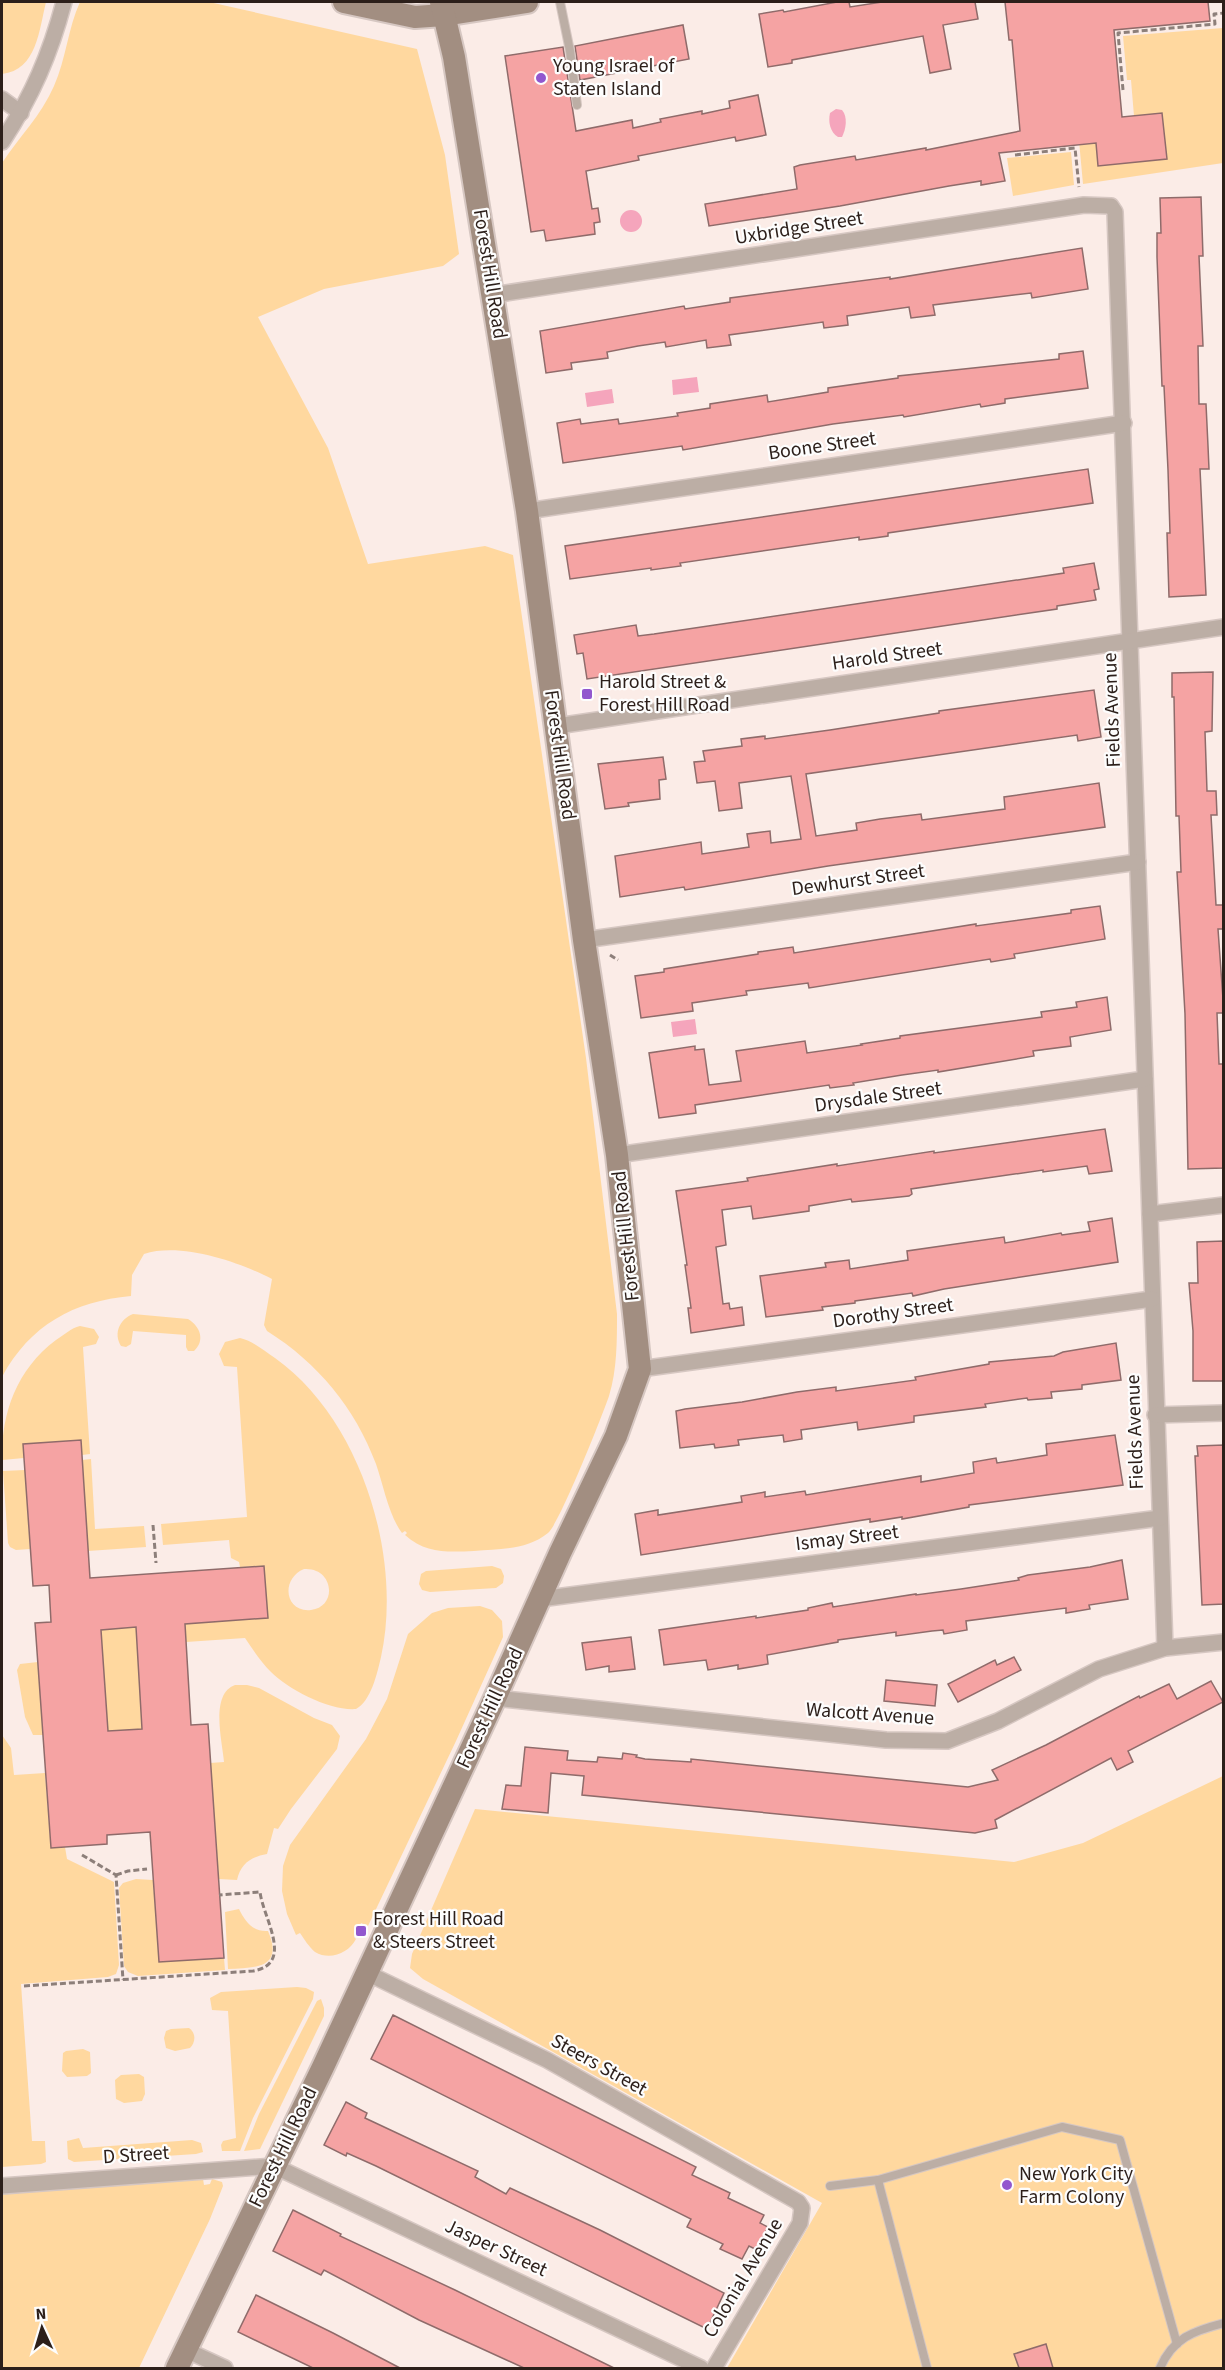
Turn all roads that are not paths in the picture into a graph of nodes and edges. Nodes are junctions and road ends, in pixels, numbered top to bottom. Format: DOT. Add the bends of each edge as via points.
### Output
graph roads {
  1 [pos="64,2"];
  2 [pos="344,2"];
  3 [pos="526,2"];
  4 [pos="560,2"];
  5 [pos="443,8"];
  6 [pos="2,99"];
  7 [pos="577,105"];
  8 [pos="21,113"];
  9 [pos="2,142"];
  10 [pos="1111,206"];
  11 [pos="494,295"];
  12 [pos="1124,423"];
  13 [pos="526,511"];
  14 [pos="1224,627"];
  15 [pos="1131,642"];
  16 [pos="557,726"];
  17 [pos="1138,862"];
  18 [pos="584,940"];
  19 [pos="1145,1080"];
  20 [pos="617,1155"];
  21 [pos="1224,1206"];
  22 [pos="1150,1214"];
  23 [pos="1152,1299"];
  24 [pos="640,1369"];
  25 [pos="1224,1413"];
  26 [pos="1155,1415"];
  27 [pos="1160,1518"];
  28 [pos="540,1599"];
  29 [pos="1224,1642"];
  30 [pos="1165,1648"];
  31 [pos="495,1698"];
  32 [pos="367,1973"];
  33 [pos="274,2166"];
  34 [pos="878,2180"];
  35 [pos="2,2186"];
  36 [pos="830,2186"];
  37 [pos="802,2208"];
  38 [pos="1224,2324"];
  39 [pos="1177,2344"];
  40 [pos="181,2359"];
  41 [pos="225,2368"];
  42 [pos="701,2368"];
  43 [pos="714,2368"];
  44 [pos="927,2368"];
  45 [pos="1160,2368"];
  1 -- 8 [label="street" via="45,64"];
  2 -- 5 [label="street" via="415,17"];
  3 -- 5 [label="street"];
  4 -- 7 [label="lane"];
  5 -- 11 [label="street, Forest Hill Road"];
  6 -- 8 [label="street"];
  8 -- 9 [label="street"];
  10 -- 11 [label="street, Uxbridge Street" via="1084,205"];
  10 -- 12 [label="street, Fields Avenue" via="1117,218"];
  11 -- 13 [label="street, Forest Hill Road"];
  12 -- 13 [label="street, Boone Street"];
  12 -- 15 [label="street, Fields Avenue"];
  13 -- 16 [label="street, Forest Hill Road"];
  14 -- 15 [label="street, Harold Street"];
  15 -- 16 [label="street, Harold Street"];
  15 -- 17 [label="street, Fields Avenue"];
  16 -- 18 [label="street, Forest Hill Road"];
  17 -- 18 [label="street, Dewhurst Street"];
  17 -- 19 [label="street, Fields Avenue"];
  18 -- 20 [label="street, Forest Hill Road"];
  19 -- 20 [label="street, Drysdale Street"];
  19 -- 22 [label="street, Fields Avenue"];
  20 -- 24 [label="street, Forest Hill Road"];
  21 -- 22 [label="street"];
  22 -- 23 [label="street, Fields Avenue"];
  23 -- 24 [label="street, Dorothy Street"];
  23 -- 26 [label="street, Fields Avenue"];
  24 -- 28 [label="street, Forest Hill Road" via="616,1436"];
  25 -- 26 [label="street"];
  26 -- 27 [label="street, Fields Avenue"];
  27 -- 28 [label="street, Ismay Street"];
  27 -- 30 [label="street, Fields Avenue"];
  28 -- 31 [label="street, Forest Hill Road"];
  29 -- 30 [label="street, Walcott Avenue"];
  30 -- 31 [label="street, Walcott Avenue" via="1100,1669 998,1721 947,1741 886,1740"];
  31 -- 32 [label="street, Forest Hill Road"];
  32 -- 33 [label="street, Forest Hill Road"];
  32 -- 37 [label="street, Steers Street" via="547,2060 792,2197"];
  33 -- 35 [label="street, D Street"];
  33 -- 40 [label="street, Forest Hill Road"];
  33 -- 42 [label="street, Jasper Street"];
  34 -- 36 [label="lane"];
  34 -- 39 [label="lane" via="1062,2127 1120,2140"];
  34 -- 44 [label="lane"];
  37 -- 43 [label="street, Colonial Avenue" via="800,2223"];
  38 -- 39 [label="lane" via="1185,2335"];
  39 -- 45 [label="lane"];
  40 -- 41 [label="street"];
}
